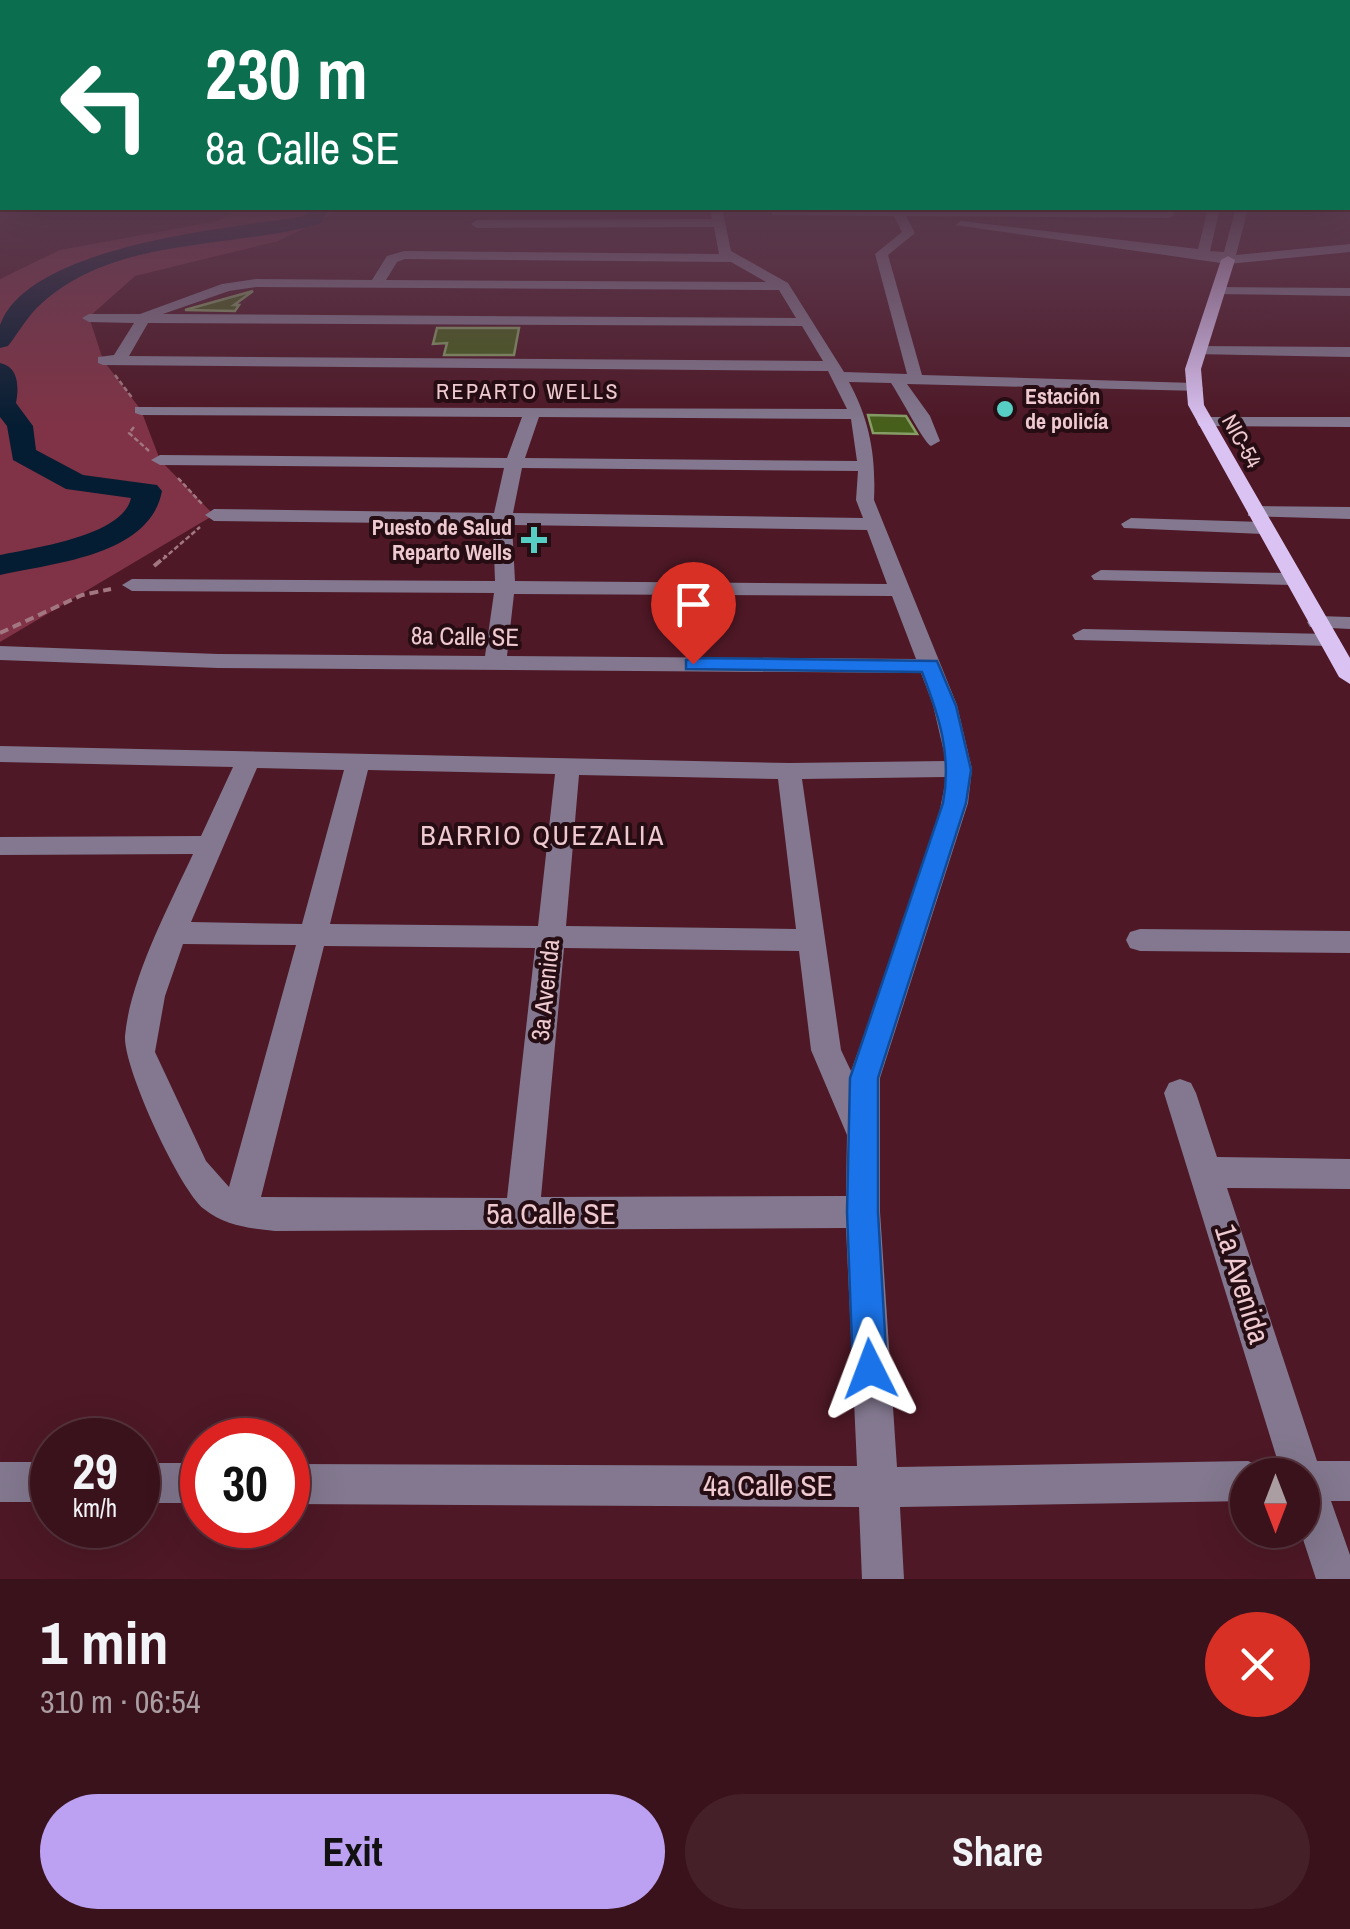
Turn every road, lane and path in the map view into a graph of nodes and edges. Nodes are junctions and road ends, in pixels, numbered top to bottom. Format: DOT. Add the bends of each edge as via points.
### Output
graph roads {
  1 [pos="380,278"];
  2 [pos="768,278"];
  3 [pos="888,278"];
  4 [pos="1222,278"];
  5 [pos="376,284"];
  6 [pos="783,286"];
  7 [pos="1218,290"];
  8 [pos="1350,292"];
  9 [pos="89,318"];
  10 [pos="144,318"];
  11 [pos="804,322"];
  12 [pos="422,342"];
  13 [pos="1199,351"];
  14 [pos="1350,352"];
  15 [pos="836,372"];
  16 [pos="896,379"];
  17 [pos="916,380"];
  18 [pos="1195,388"];
  19 [pos="141,410"];
  20 [pos="532,413"];
  21 [pos="858,414"];
  22 [pos="1205,422"];
  23 [pos="1350,422"];
  24 [pos="930,440"];
  25 [pos="160,460"];
  26 [pos="514,464"];
  27 [pos="868,466"];
  28 [pos="1350,512"];
  29 [pos="214,515"];
  30 [pos="502,520"];
  31 [pos="1259,520"];
  32 [pos="874,524"];
  33 [pos="1130,524"];
  34 [pos="1101,576"];
  35 [pos="1293,580"];
  36 [pos="132,584"];
  37 [pos="504,585"];
  38 [pos="900,590"];
  39 [pos="1350,623"];
  40 [pos="1323,632"];
  41 [pos="0,633"];
  42 [pos="1083,635"];
  43 [pos="0,653"];
  44 [pos="495,664"];
  45 [pos="930,666"];
  46 [pos="1350,677"];
  47 [pos="0,754"];
  48 [pos="248,760"];
  49 [pos="358,762"];
  50 [pos="568,766"];
  51 [pos="960,770"];
  52 [pos="789,772"];
  53 [pos="211,845"];
  54 [pos="0,846"];
  55 [pos="174,933"];
  56 [pos="312,934"];
  57 [pos="551,938"];
  58 [pos="812,940"];
  59 [pos="1140,940"];
  60 [pos="1350,942"];
  61 [pos="1180,1093"];
  62 [pos="864,1134"];
  63 [pos="1208,1172"];
  64 [pos="1350,1174"];
  65 [pos="240,1212"];
  66 [pos="863,1212"];
  67 [pos="522,1214"];
  68 [pos="1297,1458"];
  69 [pos="1320,1479"];
  70 [pos="1350,1480"];
  71 [pos="0,1482"];
  72 [pos="30,1482"];
  73 [pos="1230,1482"];
  74 [pos="310,1484"];
  75 [pos="875,1487"];
  76 [pos="1320,1528"];
  77 [pos="883,1579"];
  78 [pos="1337,1579"];
  1 -- 5 [label="street"];
  2 -- 6 [label="street"];
  3 -- 17 [label="street"];
  4 -- 7 [label="main road, NIC-54 / NIC-54"];
  5 -- 6 [label="street"];
  5 -- 10 [label="street" via="239,284"];
  6 -- 11 [label="street"];
  7 -- 8 [label="street"];
  7 -- 13 [label="main road, NIC-54 / NIC-54"];
  9 -- 10 [label="street"];
  10 -- 12 [label="street"];
  10 -- 12 [label="street" via="111,360"];
  11 -- 12 [label="street"];
  11 -- 15 [label="street"];
  12 -- 15 [label="street"];
  13 -- 14 [label="street"];
  13 -- 18 [label="main road, NIC-54 / NIC-54"];
  15 -- 16 [label="street"];
  15 -- 21 [label="street"];
  16 -- 17 [label="street"];
  16 -- 24 [label="street"];
  17 -- 18 [label="street"];
  18 -- 22 [label="main road, NIC-54 / NIC-54"];
  19 -- 20 [label="street"];
  20 -- 21 [label="street"];
  20 -- 26 [label="street"];
  21 -- 27 [label="street"];
  22 -- 23 [label="street"];
  22 -- 31 [label="main road, NIC-54 / NIC-54"];
  25 -- 26 [label="street"];
  25 -- 29 [label="path"];
  26 -- 27 [label="street"];
  26 -- 30 [label="street"];
  27 -- 32 [label="street" via="865,500"];
  28 -- 31 [label="street"];
  29 -- 30 [label="street"];
  29 -- 36 [label="path"];
  30 -- 32 [label="street"];
  30 -- 37 [label="street"];
  31 -- 33 [label="street"];
  31 -- 35 [label="main road, NIC-54 / NIC-54"];
  32 -- 38 [label="street"];
  34 -- 35 [label="street"];
  35 -- 40 [label="main road, NIC-54 / NIC-54"];
  36 -- 37 [label="street"];
  36 -- 41 [label="path" via="82,595"];
  37 -- 38 [label="street"];
  37 -- 44 [label="street"];
  38 -- 45 [label="street"];
  39 -- 40 [label="street"];
  40 -- 42 [label="street"];
  40 -- 46 [label="main road, NIC-54 / NIC-54"];
  43 -- 44 [label="street, 8a Calle SE"];
  44 -- 45 [label="street, 8a Calle SE"];
  45 -- 51 [label="street"];
  47 -- 48 [label="street"];
  48 -- 49 [label="street"];
  48 -- 53 [label="street"];
  49 -- 50 [label="street"];
  49 -- 56 [label="street"];
  50 -- 52 [label="street"];
  50 -- 57 [label="street, 3a Avenida"];
  51 -- 52 [label="street"];
  51 -- 62 [label="street" via="955,803 864,1078"];
  52 -- 58 [label="street"];
  53 -- 54 [label="street"];
  53 -- 55 [label="street"];
  55 -- 56 [label="street"];
  55 -- 65 [label="street" via="144,1014 140,1050 198,1184"];
  56 -- 57 [label="street"];
  56 -- 65 [label="street"];
  57 -- 58 [label="street"];
  57 -- 67 [label="street, 3a Avenida"];
  58 -- 62 [label="street" via="826,1050"];
  59 -- 60 [label="street"];
  61 -- 63 [label="street, 1a Avenida"];
  62 -- 66 [label="street"];
  63 -- 64 [label="street"];
  63 -- 68 [label="street, 1a Avenida"];
  65 -- 67 [label="street, 5a Calle SE"];
  66 -- 67 [label="street, 5a Calle SE"];
  66 -- 75 [label="street"];
  69 -- 70 [label="street"];
  71 -- 72 [label="street"];
  73 -- 75 [label="street, 4a Calle SE"];
  74 -- 75 [label="street, 4a Calle SE"];
  75 -- 77 [label="street"];
  76 -- 78 [label="street, 1a Avenida"];
}
